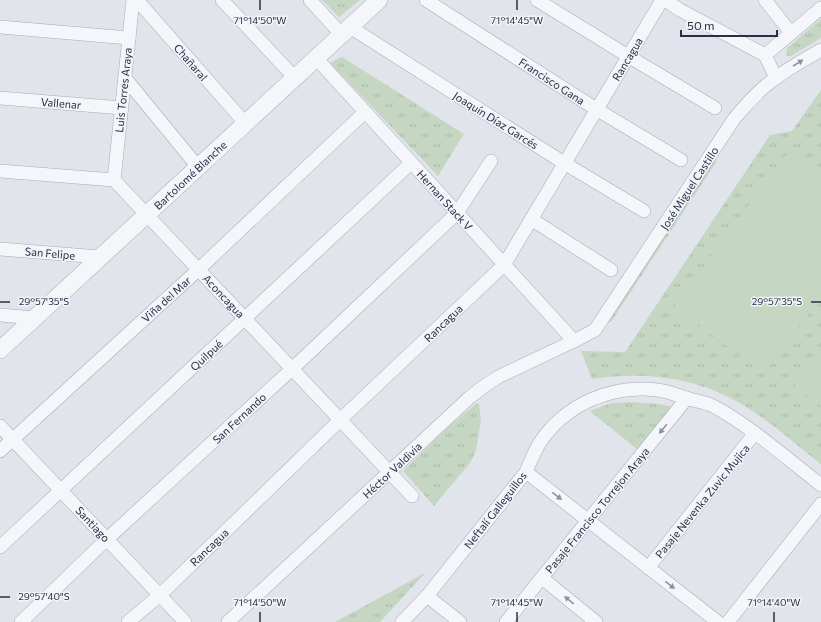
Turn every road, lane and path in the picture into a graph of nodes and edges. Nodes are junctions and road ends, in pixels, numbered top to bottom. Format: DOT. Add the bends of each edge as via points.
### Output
graph roads {
  1 [pos="132,0"];
  2 [pos="137,0"];
  3 [pos="222,0"];
  4 [pos="310,0"];
  5 [pos="379,0"];
  6 [pos="426,0"];
  7 [pos="537,0"];
  8 [pos="663,0"];
  9 [pos="765,0"];
  10 [pos="679,5"];
  11 [pos="821,8"];
  12 [pos="0,27"];
  13 [pos="346,31"];
  14 [pos="791,33"];
  15 [pos="129,38"];
  16 [pos="821,50"];
  17 [pos="765,55"];
  18 [pos="628,56"];
  19 [pos="316,58"];
  20 [pos="125,78"];
  21 [pos="295,78"];
  22 [pos="776,78"];
  23 [pos="0,98"];
  24 [pos="122,108"];
  25 [pos="715,108"];
  26 [pos="596,110"];
  27 [pos="365,112"];
  28 [pos="245,123"];
  29 [pos="681,160"];
  30 [pos="491,161"];
  31 [pos="411,163"];
  32 [pos="564,163"];
  33 [pos="198,167"];
  34 [pos="0,171"];
  35 [pos="114,180"];
  36 [pos="644,211"];
  37 [pos="457,213"];
  38 [pos="147,214"];
  39 [pos="531,219"];
  40 [pos="0,249"];
  41 [pos="100,257"];
  42 [pos="504,265"];
  43 [pos="199,269"];
  44 [pos="611,270"];
  45 [pos="0,315"];
  46 [pos="35,318"];
  47 [pos="245,318"];
  48 [pos="574,341"];
  49 [pos="0,350"];
  50 [pos="292,369"];
  51 [pos="687,398"];
  52 [pos="340,420"];
  53 [pos="0,426"];
  54 [pos="755,434"];
  55 [pos="12,439"];
  56 [pos="0,451"];
  57 [pos="389,472"];
  58 [pos="526,472"];
  59 [pos="821,485"];
  60 [pos="61,490"];
  61 [pos="412,496"];
  62 [pos="821,504"];
  63 [pos="588,520"];
  64 [pos="107,539"];
  65 [pos="0,547"];
  66 [pos="648,568"];
  67 [pos="542,578"];
  68 [pos="160,595"];
  69 [pos="427,596"];
  70 [pos="21,622"];
  71 [pos="128,622"];
  72 [pos="185,622"];
  73 [pos="228,622"];
  74 [pos="402,622"];
  75 [pos="460,622"];
  76 [pos="506,622"];
  77 [pos="596,622"];
  78 [pos="718,622"];
  79 [pos="728,622"];
  1 -- 15 [label="street, Luis Torres Araya"];
  2 -- 28 [label="street, Chañaral"];
  3 -- 21 [label="street"];
  4 -- 13 [label="street, Joaquín Díaz Garcés"];
  5 -- 13 [label="street, Bartolomé Blanche"];
  6 -- 26 [label="street, Francisco Gana"];
  7 -- 18 [label="street"];
  8 -- 10 [label="street"];
  8 -- 18 [label="street, Rancagua"];
  9 -- 14 [label="street"];
  10 -- 17 [label="street"];
  11 -- 14 [label="street"];
  12 -- 15 [label="street"];
  13 -- 19 [label="street, Bartolomé Blanche"];
  13 -- 32 [label="street, Joaquín Díaz Garcés"];
  14 -- 17 [label="street"];
  15 -- 20 [label="street, Luis Torres Araya"];
  22 -- 16 [label="street, José Miguel Castillo, one-way"];
  17 -- 22 [label="street"];
  18 -- 25 [label="street"];
  18 -- 26 [label="street, Rancagua"];
  19 -- 21 [label="street, Bartolomé Blanche"];
  19 -- 27 [label="street, Hernan Stack V"];
  20 -- 24 [label="street, Luis Torres Araya"];
  20 -- 33 [label="street"];
  21 -- 28 [label="street, Bartolomé Blanche"];
  22 -- 48 [label="street, José Miguel Castillo" via="754,96 734,119 595,330"];
  23 -- 24 [label="street, Vallenar"];
  24 -- 35 [label="street, Luis Torres Araya"];
  26 -- 29 [label="street, Francisco Gana"];
  26 -- 32 [label="street, Rancagua"];
  27 -- 31 [label="street, Hernan Stack V"];
  27 -- 43 [label="street, Viña del Mar"];
  28 -- 33 [label="street, Bartolomé Blanche"];
  30 -- 37 [label="street, San Fernando"];
  31 -- 37 [label="street, Hernan Stack V"];
  31 -- 47 [label="street, Quilpué"];
  32 -- 36 [label="street, Joaquín Díaz Garcés"];
  32 -- 39 [label="street, Rancagua"];
  33 -- 38 [label="street, Bartolomé Blanche"];
  34 -- 35 [label="street"];
  35 -- 38 [label="street, Aconcagua"];
  37 -- 42 [label="street, Hernan Stack V"];
  37 -- 50 [label="street, San Fernando"];
  38 -- 41 [label="street, Bartolomé Blanche"];
  38 -- 43 [label="street, Aconcagua"];
  39 -- 42 [label="street, Rancagua"];
  39 -- 44 [label="street"];
  40 -- 41 [label="street, San Felipe"];
  41 -- 46 [label="street, Bartolomé Blanche"];
  42 -- 48 [label="street, Hernan Stack V"];
  42 -- 52 [label="street, Rancagua"];
  43 -- 47 [label="street, Aconcagua"];
  43 -- 55 [label="street, Viña del Mar"];
  45 -- 46 [label="street"];
  46 -- 49 [label="street, Bartolomé Blanche"];
  47 -- 50 [label="street, Aconcagua"];
  47 -- 60 [label="street, Quilpué"];
  48 -- 57 [label="street, Héctor Valdivia" via="498,377 483,387"];
  50 -- 52 [label="street, Aconcagua"];
  50 -- 64 [label="street, San Fernando"];
  51 -- 54 [label="street, Neftalí Galleguillos" via="711,406"];
  51 -- 58 [label="street, Neftalí Galleguillos" via="658,390 628,389 584,402 548,431"];
  51 -- 63 [label="street, Pasaje Francisco Torrejon Araya, one-way"];
  52 -- 57 [label="street, Aconcagua"];
  52 -- 68 [label="street, Rancagua"];
  53 -- 55 [label="street, Santiago"];
  54 -- 59 [label="street, Neftalí Galleguillos"];
  54 -- 66 [label="street, Pasaje Nevenka Zuvic Mujica"];
  55 -- 56 [label="street, Viña del Mar"];
  55 -- 60 [label="street, Santiago"];
  57 -- 61 [label="street, Aconcagua"];
  57 -- 73 [label="street, Héctor Valdivia"];
  58 -- 63 [label="street, one-way"];
  58 -- 69 [label="street, Neftalí Galleguillos"];
  60 -- 64 [label="street, Santiago"];
  60 -- 65 [label="street, Quilpué"];
  62 -- 79 [label="street"];
  63 -- 66 [label="street"];
  63 -- 67 [label="street, Pasaje Francisco Torrejon Araya"];
  64 -- 68 [label="street, Santiago"];
  64 -- 70 [label="street, San Fernando"];
  66 -- 78 [label="street, one-way"];
  67 -- 76 [label="street, Pasaje Francisco Torrejon Araya"];
  77 -- 67 [label="street, one-way"];
  68 -- 71 [label="street, Rancagua"];
  68 -- 72 [label="street, Santiago"];
  69 -- 74 [label="street, Neftalí Galleguillos"];
  69 -- 75 [label="street"];
}
